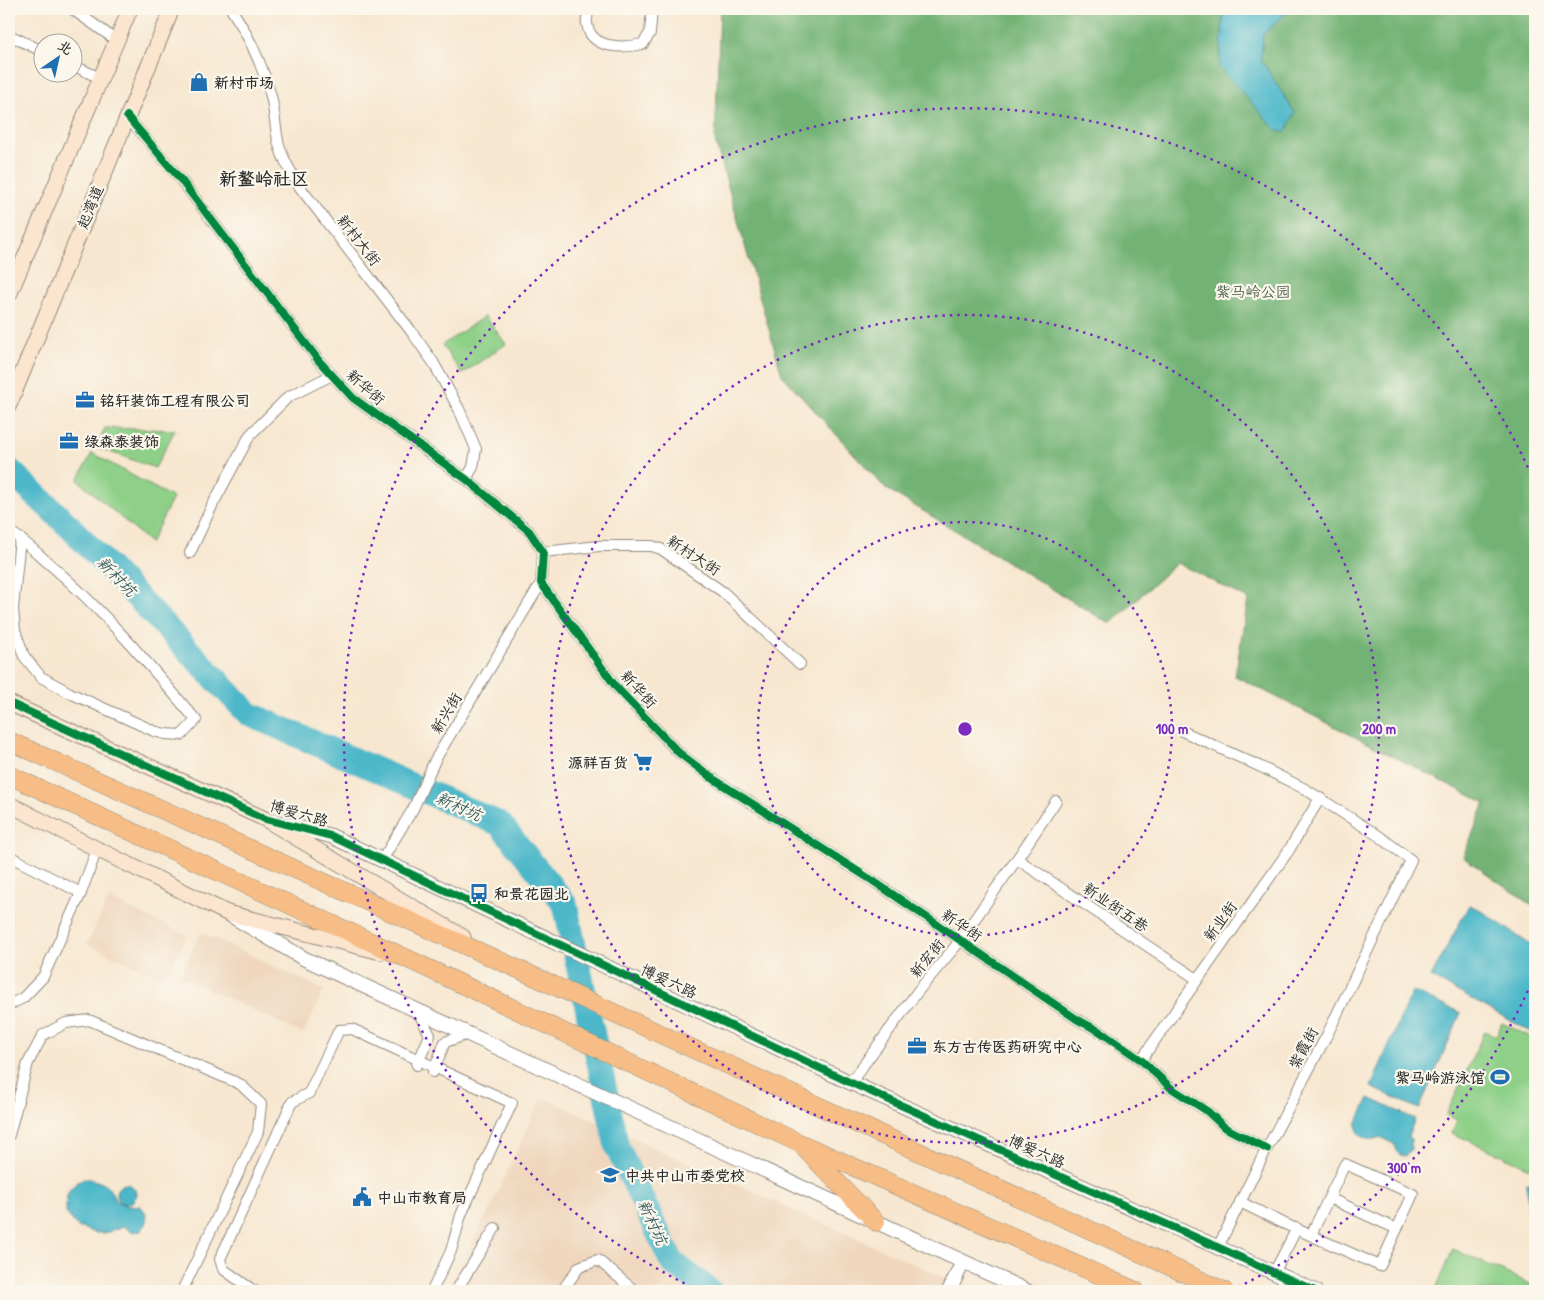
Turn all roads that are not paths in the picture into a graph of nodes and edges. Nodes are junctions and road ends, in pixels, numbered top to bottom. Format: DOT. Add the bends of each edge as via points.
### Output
graph roads {
  1 [pos="72,9"];
  2 [pos="130,9"];
  3 [pos="172,9"];
  4 [pos="231,9"];
  5 [pos="588,9"];
  6 [pos="652,9"];
  7 [pos="9,35"];
  8 [pos="116,40"];
  9 [pos="32,46"];
  10 [pos="82,70"];
  11 [pos="100,78"];
  12 [pos="127,116"];
  13 [pos="9,294"];
  14 [pos="332,375"];
  15 [pos="9,405"];
  16 [pos="466,479"];
  17 [pos="9,531"];
  18 [pos="20,538"];
  19 [pos="542,552"];
  20 [pos="190,554"];
  21 [pos="541,583"];
  22 [pos="800,664"];
  23 [pos="9,703"];
  24 [pos="1180,730"];
  25 [pos="9,741"];
  26 [pos="9,775"];
  27 [pos="1320,798"];
  28 [pos="1056,801"];
  29 [pos="9,804"];
  30 [pos="265,819"];
  31 [pos="97,849"];
  32 [pos="9,856"];
  33 [pos="1017,859"];
  34 [pos="382,860"];
  35 [pos="81,893"];
  36 [pos="227,914"];
  37 [pos="960,940"];
  38 [pos="410,960"];
  39 [pos="509,965"];
  40 [pos="1198,979"];
  41 [pos="9,1005"];
  42 [pos="418,1011"];
  43 [pos="468,1034"];
  44 [pos="1141,1060"];
  45 [pos="418,1062"];
  46 [pos="434,1070"];
  47 [pos="851,1082"];
  48 [pos="9,1135"];
  49 [pos="797,1142"];
  50 [pos="1267,1149"];
  51 [pos="1329,1198"];
  52 [pos="1240,1202"];
  53 [pos="876,1222"];
  54 [pos="495,1228"];
  55 [pos="1297,1228"];
  56 [pos="1397,1229"];
  57 [pos="1311,1234"];
  58 [pos="1218,1247"];
  59 [pos="963,1262"];
  60 [pos="1274,1273"];
  61 [pos="182,1291"];
  62 [pos="254,1291"];
  63 [pos="263,1291"];
  64 [pos="425,1291"];
  65 [pos="432,1291"];
  66 [pos="458,1291"];
  67 [pos="562,1291"];
  68 [pos="635,1291"];
  69 [pos="949,1291"];
  70 [pos="1027,1291"];
  71 [pos="1136,1291"];
  72 [pos="1224,1291"];
  73 [pos="1315,1291"];
  1 -- 8 [label="street"];
  2 -- 8 [label="main road"];
  3 -- 12 [label="main road, 起湾道"];
  4 -- 16 [label="street, 新村大街" via="261,65 271,98 279,147 288,168 433,362 459,409 476,449 473,467"];
  5 -- 6 [label="street" via="586,23 591,36 604,44 629,47 643,44 650,33"];
  7 -- 9 [label="street"];
  8 -- 11 [label="main road"];
  10 -- 11 [label="street"];
  11 -- 13 [label="main road"];
  12 -- 14 [label="street, 新华街" via="181,180"];
  12 -- 15 [label="main road, 起湾道"];
  14 -- 16 [label="street, 新华街" via="353,398"];
  14 -- 20 [label="street" via="288,397 250,435"];
  16 -- 19 [label="street, 新华街" via="529,531"];
  17 -- 18 [label="street"];
  18 -- 18 [label="street" via="13,609 16,630 24,656 40,677 154,731 182,735 196,720 88,600"];
  19 -- 21 [label="street"];
  19 -- 22 [label="street, 新村大街" via="599,546 652,546 661,549 723,592"];
  21 -- 34 [label="street, 新兴街" via="435,760 413,809"];
  21 -- 37 [label="street, 新华街" via="616,687 679,753 712,778"];
  23 -- 30 [label="main road, 博爱六路"];
  24 -- 27 [label="street"];
  25 -- 39 [label="highway"];
  26 -- 38 [label="highway"];
  27 -- 40 [label="street, 新业街" via="1289,850"];
  27 -- 50 [label="street, 紫霞街" via="1411,860 1331,1027"];
  28 -- 33 [label="street, 新宏街"];
  29 -- 31 [label="main road"];
  30 -- 34 [label="street, 博爱六路" via="331,836"];
  30 -- 39 [label="main road"];
  31 -- 35 [label="street"];
  31 -- 36 [label="main road"];
  32 -- 35 [label="street"];
  33 -- 37 [label="street, 新宏街"];
  33 -- 40 [label="street, 新业街五巷"];
  34 -- 47 [label="street, 博爱六路"];
  35 -- 41 [label="street" via="43,977 23,998"];
  36 -- 38 [label="main road"];
  36 -- 42 [label="street" via="303,958"];
  37 -- 44 [label="street, 新华街"];
  37 -- 47 [label="street, 新宏街"];
  38 -- 49 [label="highway"];
  39 -- 72 [label="highway"];
  40 -- 44 [label="street, 新业街"];
  42 -- 43 [label="street"];
  42 -- 45 [label="street" via="430,1035"];
  43 -- 46 [label="street" via="445,1042"];
  43 -- 53 [label="street"];
  44 -- 50 [label="street, 新华街" via="1224,1127"];
  45 -- 46 [label="street"];
  45 -- 62 [label="street" via="352,1029 339,1030 309,1093 292,1102 220,1259 223,1269"];
  45 -- 63 [label="street" via="352,1035 342,1037 313,1096 295,1107 225,1258 228,1266"];
  46 -- 64 [label="street" via="501,1104 503,1111 456,1216 446,1250"];
  46 -- 65 [label="street" via="512,1103 461,1215 452,1251"];
  47 -- 58 [label="street, 博爱六路"];
  48 -- 61 [label="street" via="28,1063 44,1035 66,1023 88,1020 240,1084 261,1104 258,1132"];
  49 -- 53 [label="highway"];
  49 -- 71 [label="highway"];
  50 -- 52 [label="street, 紫霞街"];
  51 -- 56 [label="street"];
  51 -- 56 [label="street" via="1345,1164 1413,1194"];
  51 -- 57 [label="street"];
  52 -- 55 [label="street"];
  52 -- 58 [label="street, 紫霞街"];
  53 -- 59 [label="street"];
  54 -- 66 [label="street" via="458,1286"];
  55 -- 57 [label="street"];
  55 -- 60 [label="street"];
  56 -- 57 [label="street" via="1380,1266"];
  58 -- 60 [label="street, 博爱六路"];
  59 -- 69 [label="street"];
  59 -- 70 [label="street"];
  60 -- 73 [label="street, 博爱六路"];
  67 -- 68 [label="street" via="580,1267 598,1260"];
}
